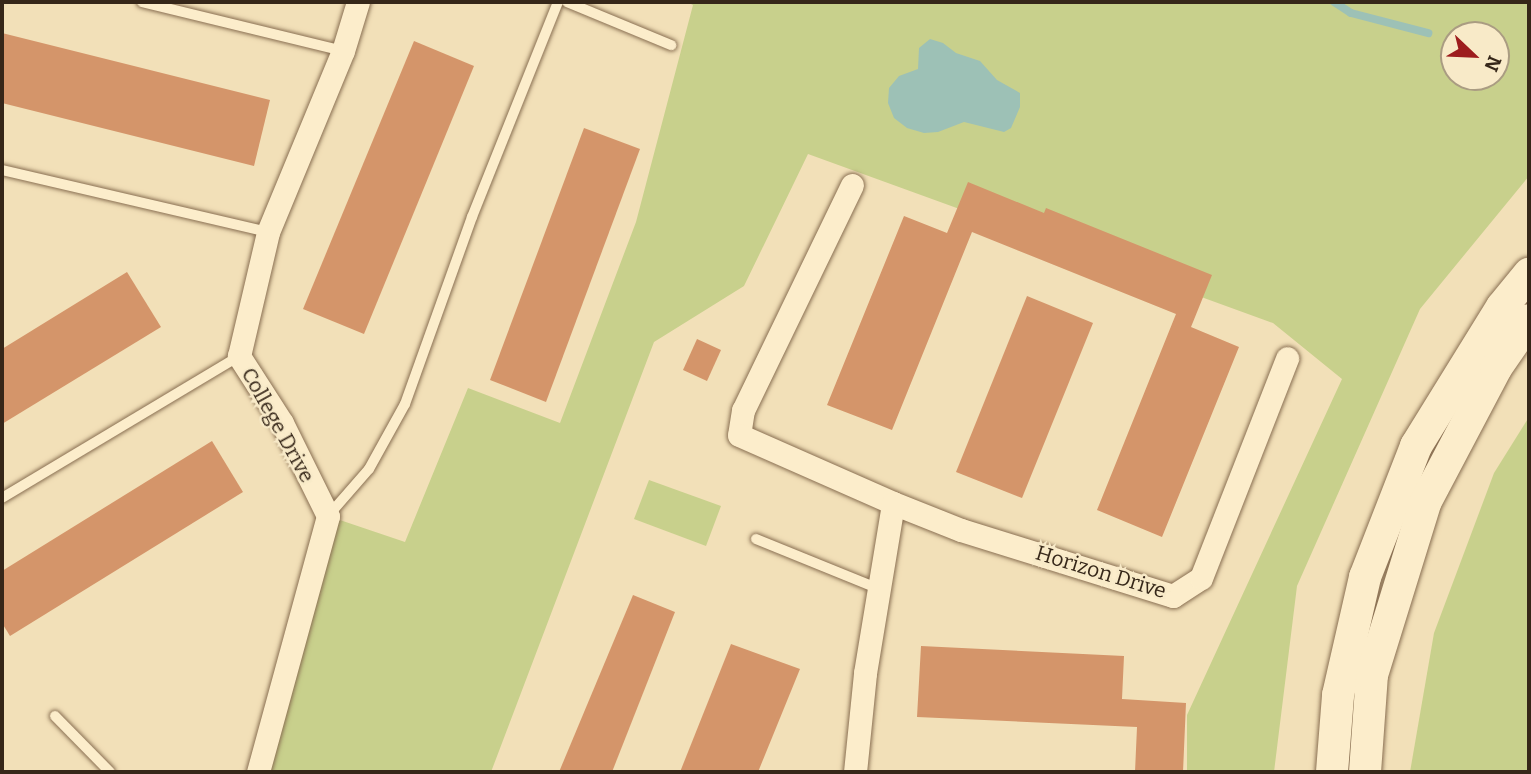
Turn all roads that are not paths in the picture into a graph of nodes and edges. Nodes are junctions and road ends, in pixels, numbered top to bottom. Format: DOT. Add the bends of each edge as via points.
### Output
graph roads {
  1 [pos="142,2"];
  2 [pos="358,2"];
  3 [pos="558,2"];
  4 [pos="567,2"];
  5 [pos="671,45"];
  6 [pos="343,51"];
  7 [pos="2,170"];
  8 [pos="852,185"];
  9 [pos="268,232"];
  10 [pos="1529,274"];
  11 [pos="1529,320"];
  12 [pos="239,356"];
  13 [pos="1287,358"];
  14 [pos="2,498"];
  15 [pos="893,503"];
  16 [pos="328,516"];
  17 [pos="756,539"];
  18 [pos="879,589"];
  19 [pos="55,716"];
  20 [pos="110,772"];
  21 [pos="258,772"];
  22 [pos="855,772"];
  23 [pos="1332,772"];
  24 [pos="1365,772"];
  1 -- 6 [label="lane"];
  2 -- 6 [label="street, College Drive"];
  3 -- 16 [label="lane" via="472,218 405,404 369,469"];
  4 -- 5 [label="lane"];
  6 -- 9 [label="street, College Drive"];
  7 -- 9 [label="lane"];
  8 -- 15 [label="street, Horizon Drive" via="743,410 739,435"];
  9 -- 12 [label="street, College Drive"];
  10 -- 23 [label="main road" via="1502,307 1416,446 1366,576 1338,695"];
  11 -- 24 [label="main road" via="1496,368 1426,501 1372,675"];
  12 -- 14 [label="lane"];
  12 -- 16 [label="street, College Drive" via="282,423"];
  13 -- 15 [label="street, Horizon Drive" via="1201,578 1173,596 961,530"];
  15 -- 18 [label="street"];
  16 -- 21 [label="street"];
  17 -- 18 [label="lane"];
  18 -- 22 [label="street"];
  19 -- 20 [label="lane"];
}
